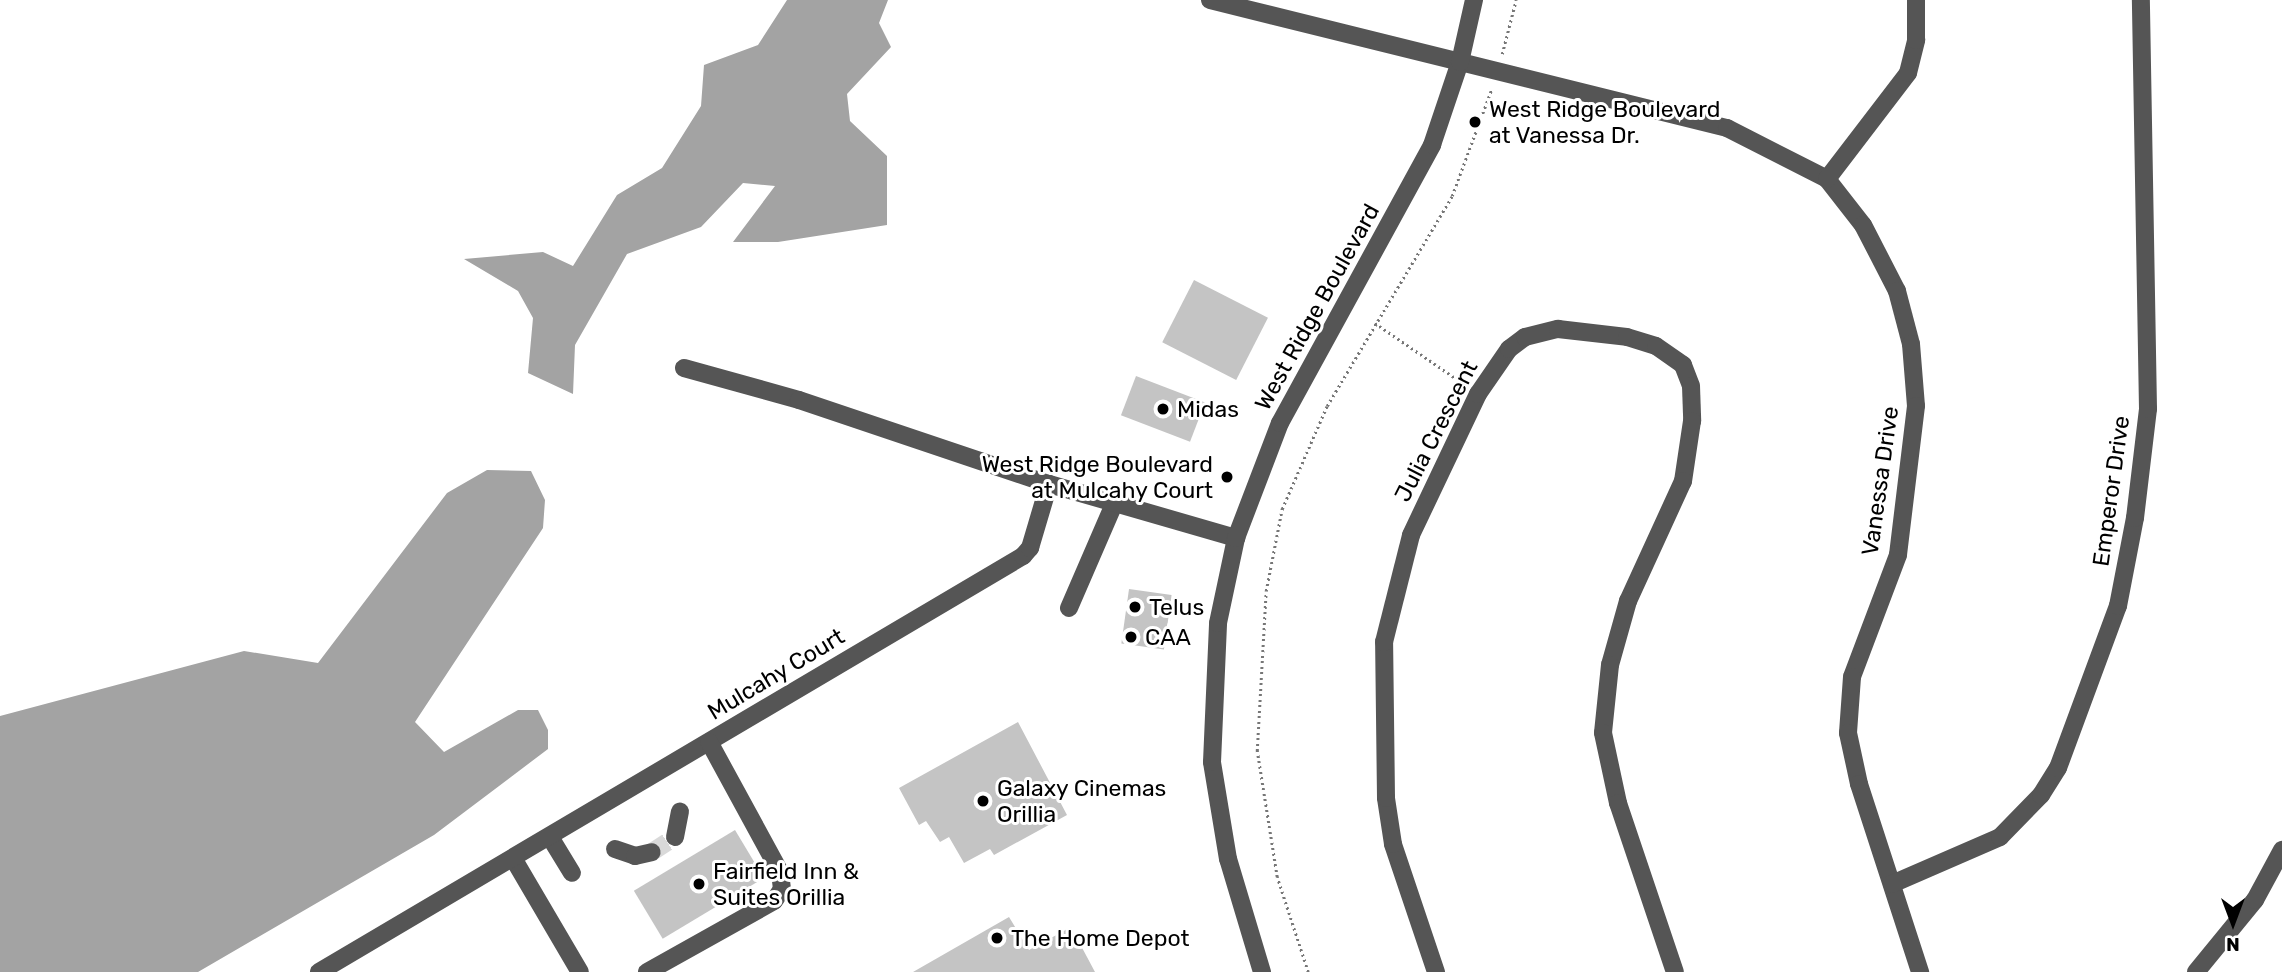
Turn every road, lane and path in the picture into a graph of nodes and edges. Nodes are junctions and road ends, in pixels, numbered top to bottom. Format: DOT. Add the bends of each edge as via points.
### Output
graph roads {
  1 [pos="1210,0"];
  2 [pos="1474,0"];
  3 [pos="1516,0"];
  4 [pos="1916,0"];
  5 [pos="2141,0"];
  6 [pos="1460,62"];
  7 [pos="1497,72"];
  8 [pos="1827,179"];
  9 [pos="1375,323"];
  10 [pos="684,368"];
  11 [pos="1478,394"];
  12 [pos="1049,484"];
  13 [pos="1114,505"];
  14 [pos="1236,538"];
  15 [pos="1069,608"];
  16 [pos="709,742"];
  17 [pos="680,811"];
  18 [pos="550,837"];
  19 [pos="676,837"];
  20 [pos="615,849"];
  21 [pos="2282,850"];
  22 [pos="652,852"];
  23 [pos="513,858"];
  24 [pos="572,873"];
  25 [pos="1892,884"];
  26 [pos="319,972"];
  27 [pos="580,972"];
  28 [pos="647,972"];
  29 [pos="1262,972"];
  30 [pos="1308,972"];
  31 [pos="1436,972"];
  32 [pos="1675,972"];
  33 [pos="1920,972"];
  34 [pos="2196,972"];
  1 -- 6 [label="street, Vanessa Drive"];
  2 -- 6 [label="street, West Ridge Boulevard"];
  3 -- 7 [label="path"];
  4 -- 8 [label="street" via="1916,40 1908,73"];
  5 -- 25 [label="street, Emperor Drive" via="2148,409 2135,518 2118,606 2058,768 2041,795 2000,837"];
  6 -- 7 [label="street, Vanessa Drive"];
  6 -- 14 [label="street, West Ridge Boulevard" via="1416,179 1333,320 1280,423"];
  7 -- 8 [label="street, Vanessa Drive" via="1727,128"];
  7 -- 9 [label="path" via="1471,155 1452,197"];
  8 -- 25 [label="street, Vanessa Drive" via="1882,256 1911,344 1916,406 1904,520 1888,587 1852,677 1848,709 1852,762"];
  9 -- 11 [label="path"];
  9 -- 30 [label="path" via="1327,406 1282,509 1266,591 1257,751 1261,798 1277,877"];
  10 -- 12 [label="street" via="799,400"];
  11 -- 31 [label="street, Julia Crescent" via="1411,535 1384,642 1386,798 1393,844"];
  11 -- 32 [label="street, Julia Crescent" via="1509,349 1525,337 1558,329 1615,334 1656,346 1683,365 1690,386 1692,421 1683,481 1629,601 1610,665 1603,733 1618,803"];
  12 -- 13 [label="street"];
  12 -- 16 [label="street, Mulcahy Court" via="1030,548 1023,556"];
  13 -- 14 [label="street"];
  13 -- 15 [label="street"];
  14 -- 29 [label="street, West Ridge Boulevard" via="1218,623 1212,762 1226,848"];
  16 -- 18 [label="street, Mulcahy Court"];
  16 -- 28 [label="street" via="780,872 782,889 774,901"];
  17 -- 19 [label="street"];
  18 -- 23 [label="street, Mulcahy Court"];
  18 -- 24 [label="street"];
  20 -- 22 [label="street" via="635,856"];
  21 -- 34 [label="street" via="2255,900"];
  23 -- 26 [label="street, Mulcahy Court"];
  23 -- 27 [label="street"];
  25 -- 33 [label="street, Vanessa Drive"];
}
